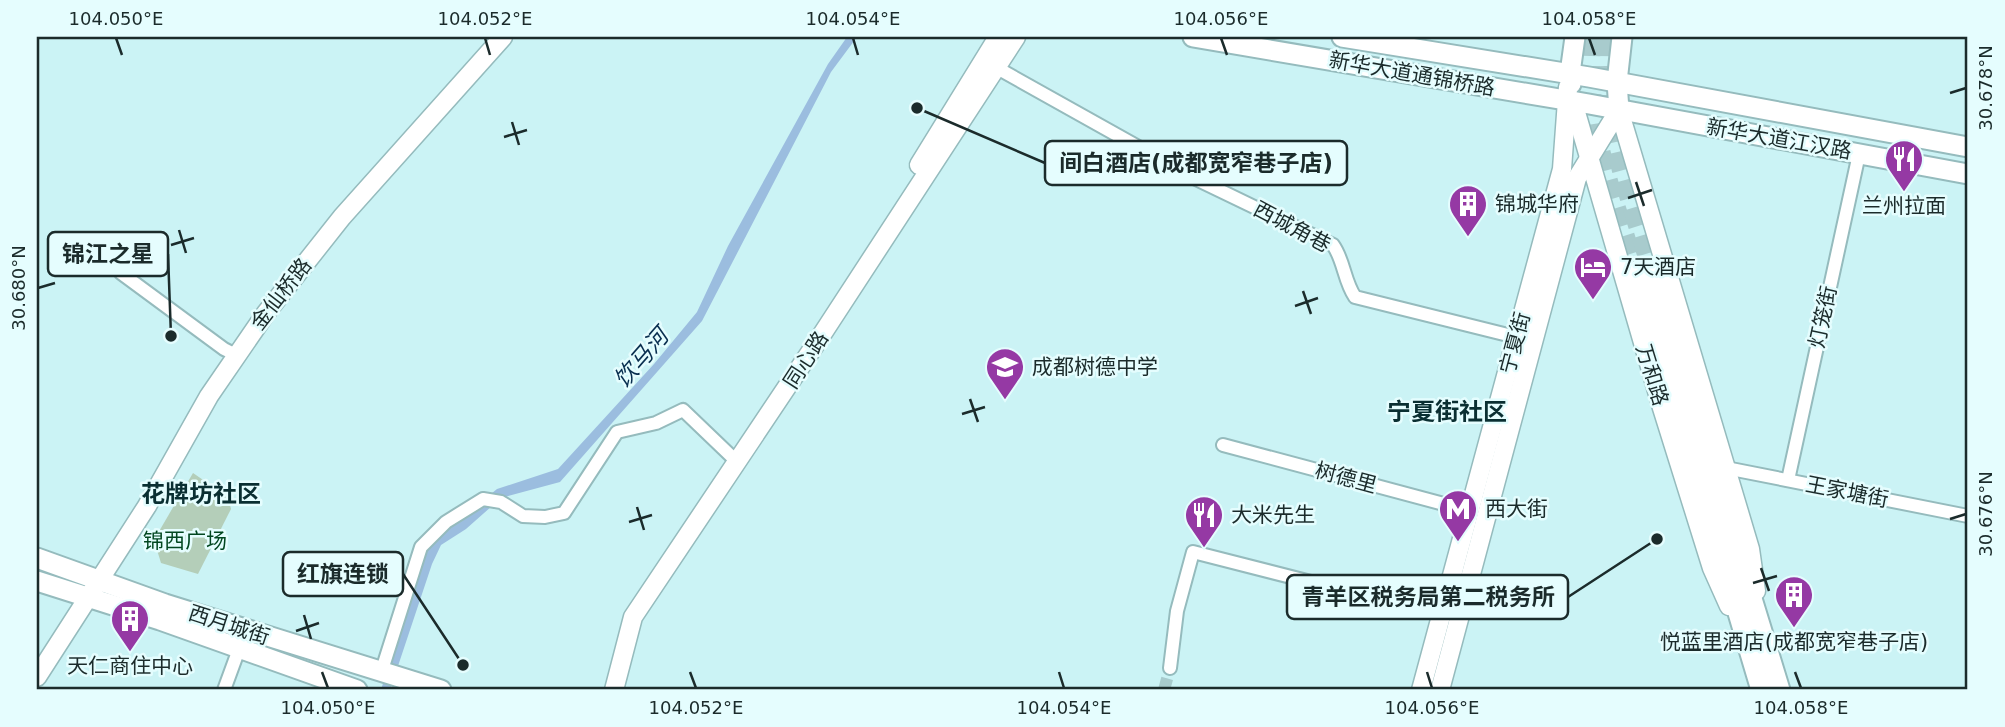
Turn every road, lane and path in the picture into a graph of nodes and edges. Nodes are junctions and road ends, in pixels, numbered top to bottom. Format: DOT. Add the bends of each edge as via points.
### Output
graph roads {
  1 [pos="503,37"];
  2 [pos="998,37"];
  3 [pos="1016,37"];
  4 [pos="1193,37"];
  5 [pos="1342,37"];
  6 [pos="1575,37"];
  7 [pos="1622,37"];
  8 [pos="990,64"];
  9 [pos="1580,75"];
  10 [pos="1617,82"];
  11 [pos="1576,102"];
  12 [pos="1619,110"];
  13 [pos="1968,147"];
  14 [pos="1859,154"];
  15 [pos="1589,157"];
  16 [pos="1968,174"];
  17 [pos="130,242"];
  18 [pos="1644,270"];
  19 [pos="1516,337"];
  20 [pos="236,355"];
  21 [pos="1223,445"];
  22 [pos="732,456"];
  23 [pos="1726,468"];
  24 [pos="1788,480"];
  25 [pos="1470,511"];
  26 [pos="1968,516"];
  27 [pos="37,558"];
  28 [pos="37,581"];
  29 [pos="100,581"];
  30 [pos="87,598"];
  31 [pos="1401,605"];
  32 [pos="1755,640"];
  33 [pos="239,649"];
  34 [pos="1170,668"];
  35 [pos="381,673"];
  36 [pos="37,677"];
  37 [pos="224,690"];
  38 [pos="357,690"];
  39 [pos="441,690"];
  40 [pos="603,690"];
  41 [pos="614,690"];
  42 [pos="1421,690"];
  43 [pos="1440,690"];
  44 [pos="1761,690"];
  45 [pos="1780,690"];
  1 -- 20 [label="main road, 金仙桥路" via="342,217"];
  2 -- 8 [label="main road"];
  3 -- 8 [label="main road, 同心路"];
  4 -- 11 [label="main road, 新华大道通锦桥路"];
  5 -- 9 [label="main road, 新华大道通锦桥路"];
  6 -- 9 [label="main road"];
  7 -- 10 [label="main road"];
  8 -- 19 [label="street, 西城角巷" via="1192,177 1333,245 1355,297"];
  8 -- 22 [label="main road"];
  8 -- 41 [label="main road, 同心路" via="807,359 633,617"];
  9 -- 10 [label="main road, 新华大道江汉路"];
  9 -- 11 [label="main road"];
  10 -- 12 [label="main road"];
  10 -- 13 [label="main road, 新华大道江汉路"];
  11 -- 12 [label="main road, 新华大道江汉路"];
  11 -- 15 [label="main road, 万和路"];
  11 -- 19 [label="main road, 宁夏街"];
  12 -- 14 [label="main road, 新华大道江汉路"];
  12 -- 15 [label="main road, 宁夏街"];
  12 -- 23 [label="main road, 万和路"];
  14 -- 16 [label="main road, 新华大道江汉路"];
  14 -- 24 [label="street, 灯笼街"];
  15 -- 32 [label="main road, 万和路" via="1712,568"];
  15 -- 43 [label="main road, 宁夏街" via="1577,178"];
  17 -- 20 [label="street" via="116,257 121,274"];
  18 -- 32 [label="main road, 万和路"];
  19 -- 25 [label="main road, 宁夏街"];
  20 -- 29 [label="main road, 金仙桥路"];
  21 -- 25 [label="street, 树德里"];
  22 -- 35 [label="street" via="683,410 656,423 617,432 564,513 523,516 501,502 484,499 446,522 421,547"];
  22 -- 40 [label="main road" via="631,608"];
  23 -- 24 [label="street, 王家塘街"];
  23 -- 32 [label="main road, 万和路" via="1750,549"];
  24 -- 26 [label="street, 王家塘街"];
  25 -- 42 [label="main road, 宁夏街"];
  27 -- 29 [label="main road, 西月城街"];
  28 -- 30 [label="main road, 西月城街"];
  29 -- 30 [label="main road, 金仙桥路"];
  29 -- 35 [label="main road, 西月城街"];
  30 -- 33 [label="main road, 西月城街"];
  30 -- 36 [label="main road, 金仙桥路"];
  31 -- 34 [label="street" via="1193,552 1177,611"];
  32 -- 44 [label="main road, 万和路"];
  32 -- 45 [label="main road, 万和路"];
  33 -- 37 [label="street"];
  33 -- 38 [label="main road, 西月城街"];
  35 -- 39 [label="main road, 西月城街"];
}
